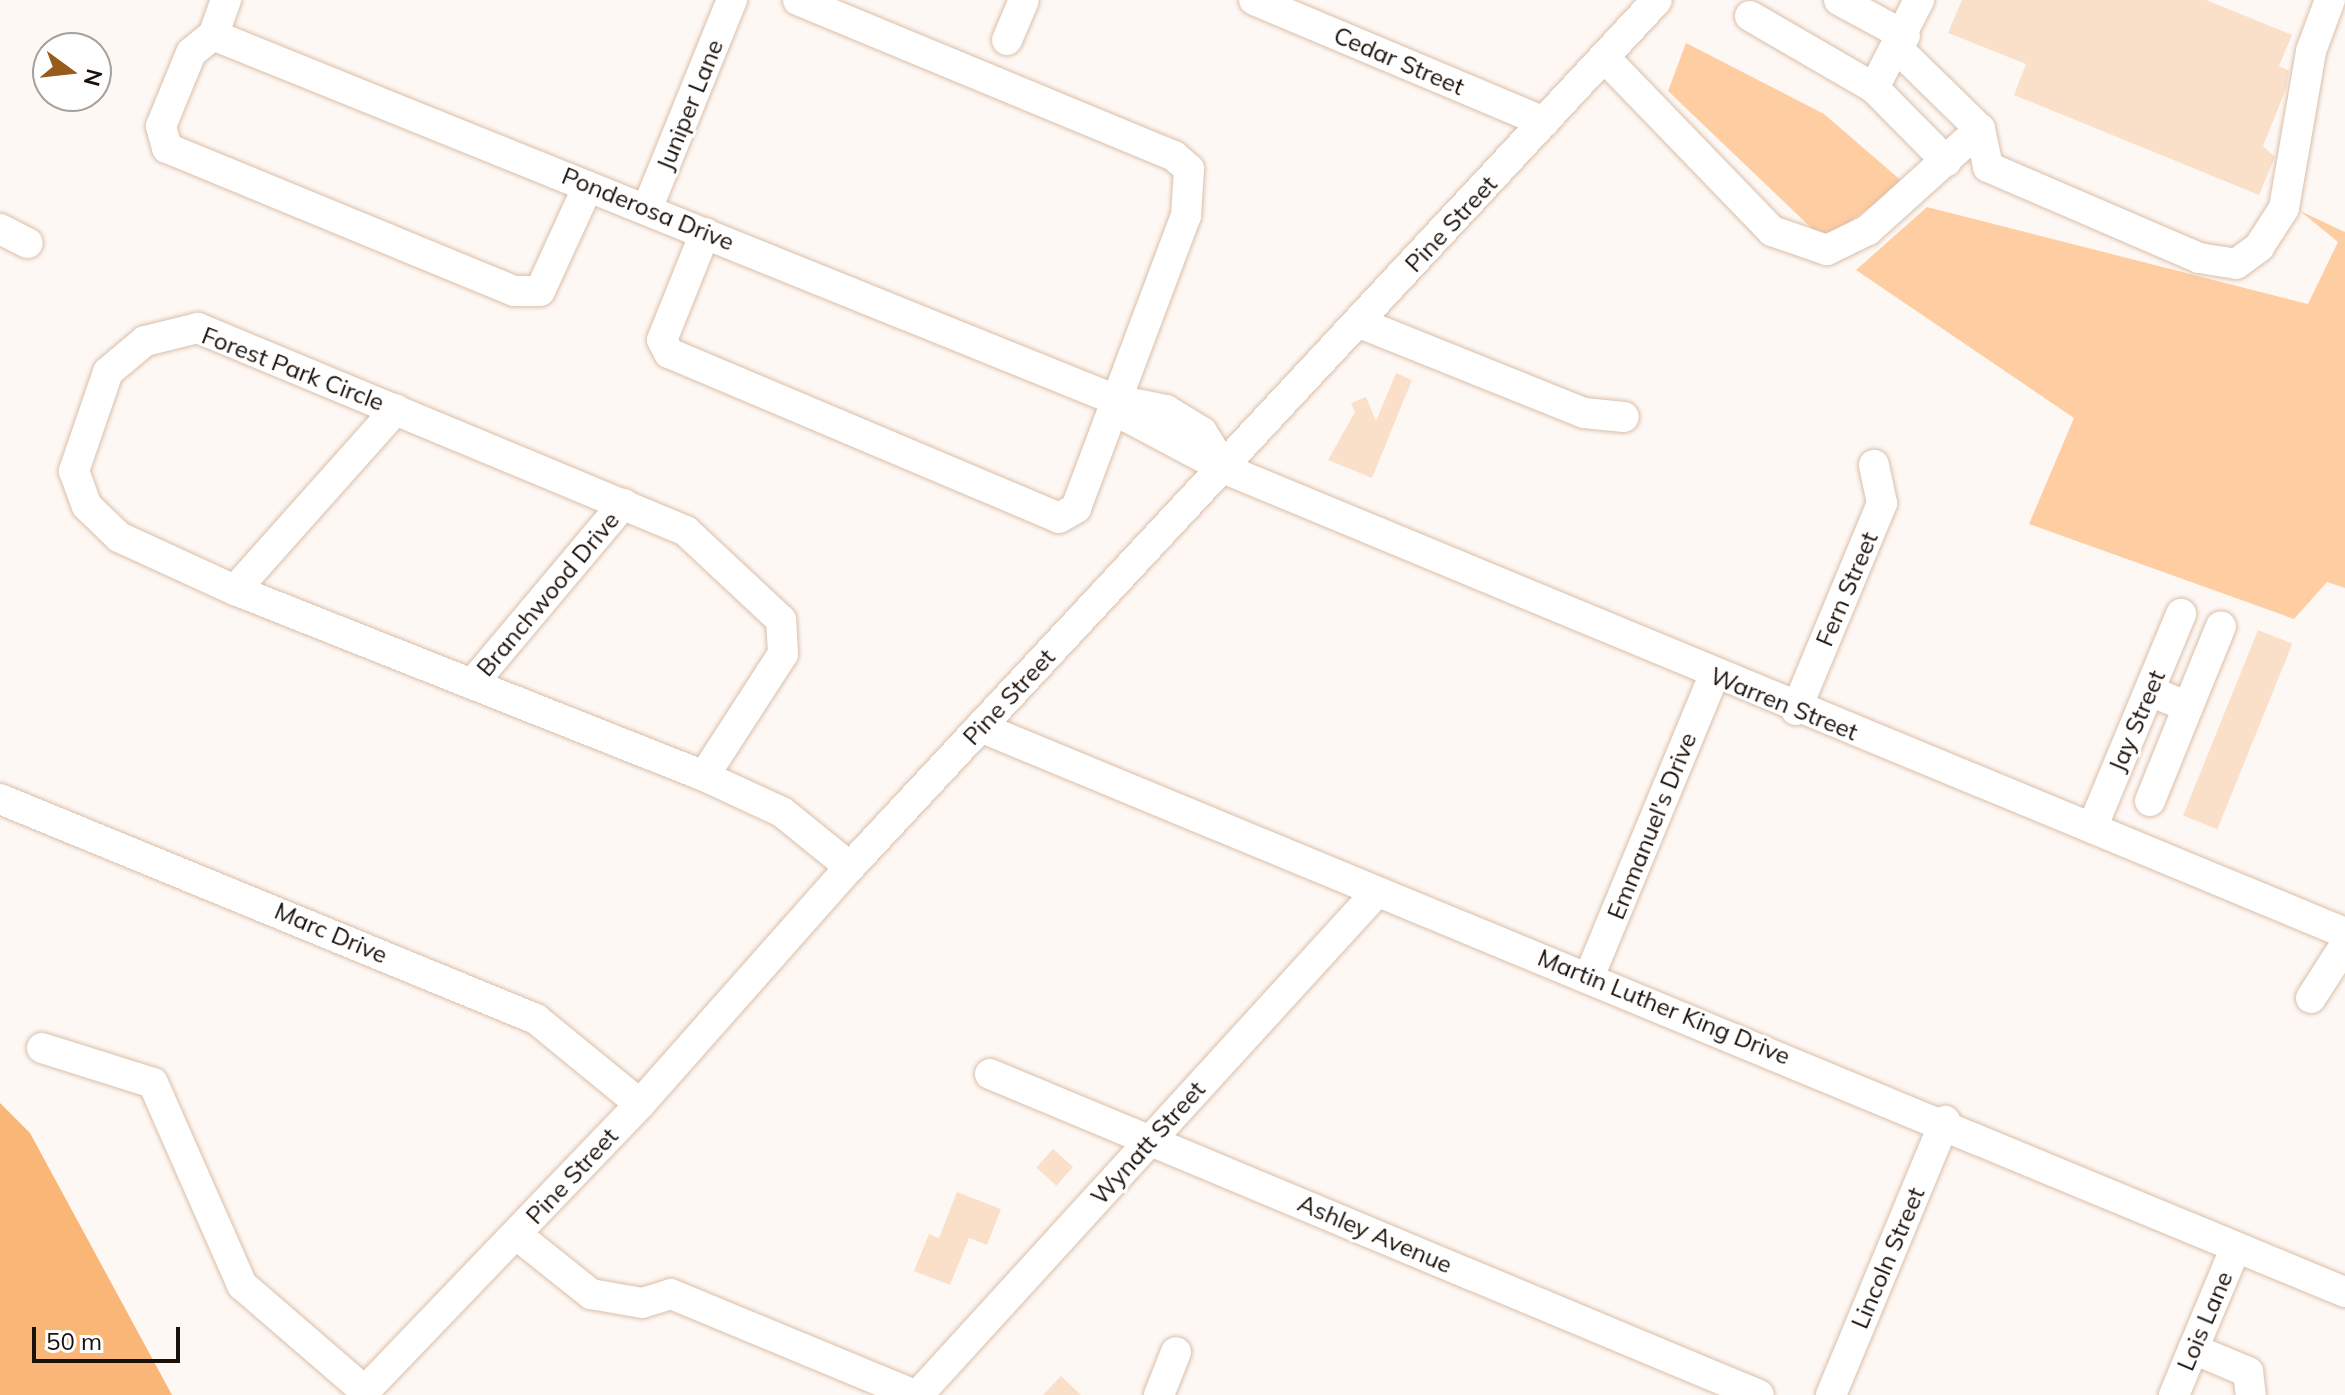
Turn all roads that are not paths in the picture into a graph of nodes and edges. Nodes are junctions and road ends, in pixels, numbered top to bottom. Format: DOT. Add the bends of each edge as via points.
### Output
graph roads {
  1 [pos="226,0"];
  2 [pos="732,0"];
  3 [pos="798,0"];
  4 [pos="1024,0"];
  5 [pos="1254,0"];
  6 [pos="1657,0"];
  7 [pos="1839,0"];
  8 [pos="1919,0"];
  9 [pos="2330,0"];
  10 [pos="1750,16"];
  11 [pos="213,35"];
  12 [pos="1007,40"];
  13 [pos="1902,43"];
  14 [pos="1604,57"];
  15 [pos="1874,88"];
  16 [pos="1544,122"];
  17 [pos="1980,129"];
  18 [pos="1946,161"];
  19 [pos="588,186"];
  20 [pos="647,209"];
  21 [pos="0,229"];
  22 [pos="705,233"];
  23 [pos="28,243"];
  24 [pos="1360,323"];
  25 [pos="1116,400"];
  26 [pos="396,409"];
  27 [pos="1624,417"];
  28 [pos="1874,465"];
  29 [pos="1225,469"];
  30 [pos="623,504"];
  31 [pos="235,590"];
  32 [pos="2181,614"];
  33 [pos="2221,626"];
  34 [pos="1714,675"];
  35 [pos="473,683"];
  36 [pos="2150,691"];
  37 [pos="2188,707"];
  38 [pos="1796,710"];
  39 [pos="980,727"];
  40 [pos="704,776"];
  41 [pos="0,799"];
  42 [pos="2150,801"];
  43 [pos="2092,828"];
  44 [pos="843,875"];
  45 [pos="1377,892"];
  46 [pos="2345,933"];
  47 [pos="2345,945"];
  48 [pos="1589,977"];
  49 [pos="2311,998"];
  50 [pos="42,1048"];
  51 [pos="990,1074"];
  52 [pos="640,1104"];
  53 [pos="1945,1121"];
  54 [pos="1151,1140"];
  55 [pos="517,1235"];
  56 [pos="2236,1247"];
  57 [pos="2345,1292"];
  58 [pos="2193,1349"];
  59 [pos="1176,1352"];
  60 [pos="363,1393"];
  61 [pos="916,1395"];
  62 [pos="1159,1395"];
  63 [pos="1759,1395"];
  64 [pos="1831,1395"];
  65 [pos="2174,1395"];
  66 [pos="2251,1395"];
  1 -- 11 [label="street"];
  2 -- 20 [label="street, Juniper Lane"];
  3 -- 25 [label="street" via="1174,156 1189,169 1186,216"];
  4 -- 12 [label="street"];
  5 -- 16 [label="street, Cedar Street"];
  6 -- 14 [label="street, Pine Street"];
  7 -- 13 [label="street"];
  8 -- 13 [label="street"];
  9 -- 17 [label="street" via="2311,51 2284,208 2259,247 2236,264 2199,258 1988,167"];
  10 -- 15 [label="street"];
  11 -- 19 [label="street, Ponderosa Drive"];
  11 -- 19 [label="street" via="191,53 161,126 167,148 514,291 540,291"];
  13 -- 15 [label="street"];
  13 -- 17 [label="street"];
  14 -- 16 [label="street, Pine Street"];
  14 -- 18 [label="street" via="1772,231 1801,245 1827,250 1868,230"];
  15 -- 18 [label="street"];
  16 -- 24 [label="street, Pine Street"];
  17 -- 18 [label="street"];
  19 -- 20 [label="street, Ponderosa Drive"];
  20 -- 22 [label="street, Ponderosa Drive"];
  21 -- 23 [label="street"];
  22 -- 25 [label="street, Ponderosa Drive"];
  22 -- 25 [label="street" via="662,340 669,353 1059,518 1076,508"];
  24 -- 27 [label="street" via="1584,413"];
  24 -- 29 [label="street, Pine Street"];
  25 -- 29 [label="street, Ponderosa Drive" via="1129,418"];
  26 -- 30 [label="street, Forest Park Circle"];
  26 -- 31 [label="street"];
  26 -- 31 [label="street, Forest Park Circle" via="198,328 145,341 108,372 74,471 87,506 119,537"];
  28 -- 38 [label="street, Fern Street" via="1882,503"];
  29 -- 34 [label="street, Warren Street"];
  29 -- 39 [label="street, Pine Street"];
  30 -- 35 [label="street, Branchwood Drive"];
  30 -- 40 [label="street, Forest Park Circle" via="686,531 781,620 783,654"];
  31 -- 35 [label="street, Forest Park Circle"];
  32 -- 36 [label="street, Jay Street"];
  33 -- 37 [label="street"];
  34 -- 38 [label="street, Warren Street"];
  34 -- 48 [label="street, Emmanuel's Drive"];
  35 -- 40 [label="street, Forest Park Circle"];
  36 -- 37 [label="street"];
  36 -- 43 [label="street, Jay Street"];
  37 -- 42 [label="street"];
  38 -- 43 [label="street, Warren Street"];
  39 -- 44 [label="street, Pine Street"];
  39 -- 45 [label="street, Martin Luther King Drive"];
  40 -- 44 [label="street, Forest Park Circle" via="756,806 782,812"];
  41 -- 52 [label="street, Marc Drive" via="536,1019"];
  43 -- 46 [label="street, Warren Street"];
  44 -- 52 [label="street, Pine Street"];
  45 -- 48 [label="street, Martin Luther King Drive"];
  45 -- 54 [label="street, Wynatt Street"];
  47 -- 49 [label="street"];
  48 -- 53 [label="street, Martin Luther King Drive"];
  50 -- 60 [label="street" via="153,1083 242,1285"];
  51 -- 54 [label="street, Ashley Avenue"];
  52 -- 55 [label="street, Pine Street"];
  53 -- 56 [label="street, Martin Luther King Drive"];
  53 -- 64 [label="street, Lincoln Street"];
  54 -- 61 [label="street, Wynatt Street"];
  54 -- 63 [label="street, Ashley Avenue"];
  55 -- 60 [label="street, Pine Street"];
  55 -- 61 [label="street" via="591,1294 642,1303 671,1294"];
  56 -- 57 [label="street, Martin Luther King Drive"];
  56 -- 58 [label="street, Lois Lane"];
  58 -- 65 [label="street, Lois Lane"];
  58 -- 66 [label="street" via="2248,1372"];
  59 -- 62 [label="street"];
}
